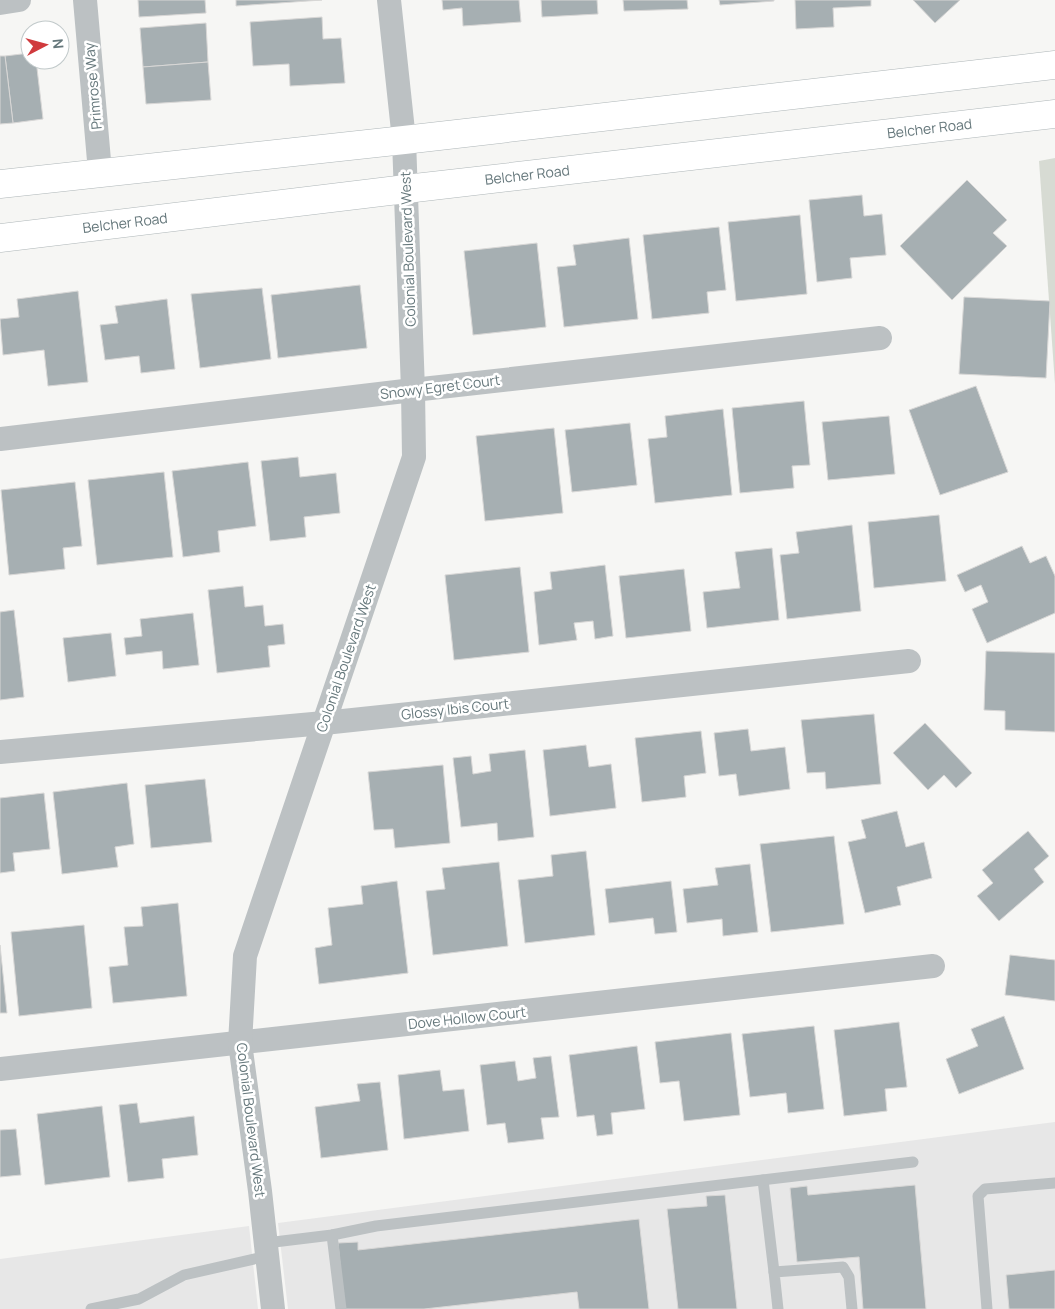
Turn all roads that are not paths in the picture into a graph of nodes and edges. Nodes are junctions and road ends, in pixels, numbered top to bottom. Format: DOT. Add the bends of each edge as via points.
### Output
graph roads {
  1 [pos="19,0"];
  2 [pos="85,0"];
  3 [pos="389,0"];
  4 [pos="0,2"];
  5 [pos="1055,65"];
  6 [pos="1055,114"];
  7 [pos="404,140"];
  8 [pos="100,172"];
  9 [pos="0,184"];
  10 [pos="406,189"];
  11 [pos="0,238"];
  12 [pos="880,338"];
  13 [pos="413,390"];
  14 [pos="0,439"];
  15 [pos="909,661"];
  16 [pos="324,723"];
  17 [pos="0,752"];
  18 [pos="933,966"];
  19 [pos="240,1043"];
  20 [pos="0,1069"];
  21 [pos="913,1162"];
  22 [pos="763,1180"];
  23 [pos="1055,1183"];
  24 [pos="332,1235"];
  25 [pos="266,1249"];
  26 [pos="774,1272"];
  27 [pos="91,1309"];
  28 [pos="273,1309"];
  29 [pos="341,1309"];
  30 [pos="778,1309"];
  31 [pos="852,1309"];
  32 [pos="987,1309"];
  1 -- 4 [label="street"];
  2 -- 8 [label="street, Primrose Way"];
  3 -- 7 [label="street, Colonial Boulevard West"];
  5 -- 7 [label="main road"];
  6 -- 10 [label="main road, Belcher Road"];
  7 -- 8 [label="main road"];
  7 -- 10 [label="street, Colonial Boulevard West"];
  8 -- 9 [label="main road"];
  10 -- 11 [label="main road, Belcher Road"];
  10 -- 13 [label="street, Colonial Boulevard West"];
  12 -- 13 [label="street, Snowy Egret Court"];
  13 -- 14 [label="street, Snowy Egret Court"];
  13 -- 16 [label="street, Colonial Boulevard West" via="414,457"];
  15 -- 16 [label="street, Glossy Ibis Court"];
  16 -- 17 [label="street, Glossy Ibis Court"];
  16 -- 19 [label="street, Colonial Boulevard West" via="245,956"];
  18 -- 19 [label="street, Dove Hollow Court"];
  19 -- 20 [label="street, Dove Hollow Court"];
  19 -- 25 [label="street, Colonial Boulevard West"];
  21 -- 22 [label="lane"];
  22 -- 24 [label="lane" via="376,1226"];
  22 -- 26 [label="lane"];
  23 -- 32 [label="lane" via="985,1190 978,1196"];
  24 -- 25 [label="lane"];
  24 -- 29 [label="lane"];
  25 -- 27 [label="lane" via="184,1275 138,1299"];
  25 -- 28 [label="street, Colonial Boulevard West"];
  26 -- 30 [label="lane"];
  26 -- 31 [label="lane" via="843,1266 849,1277"];
}
